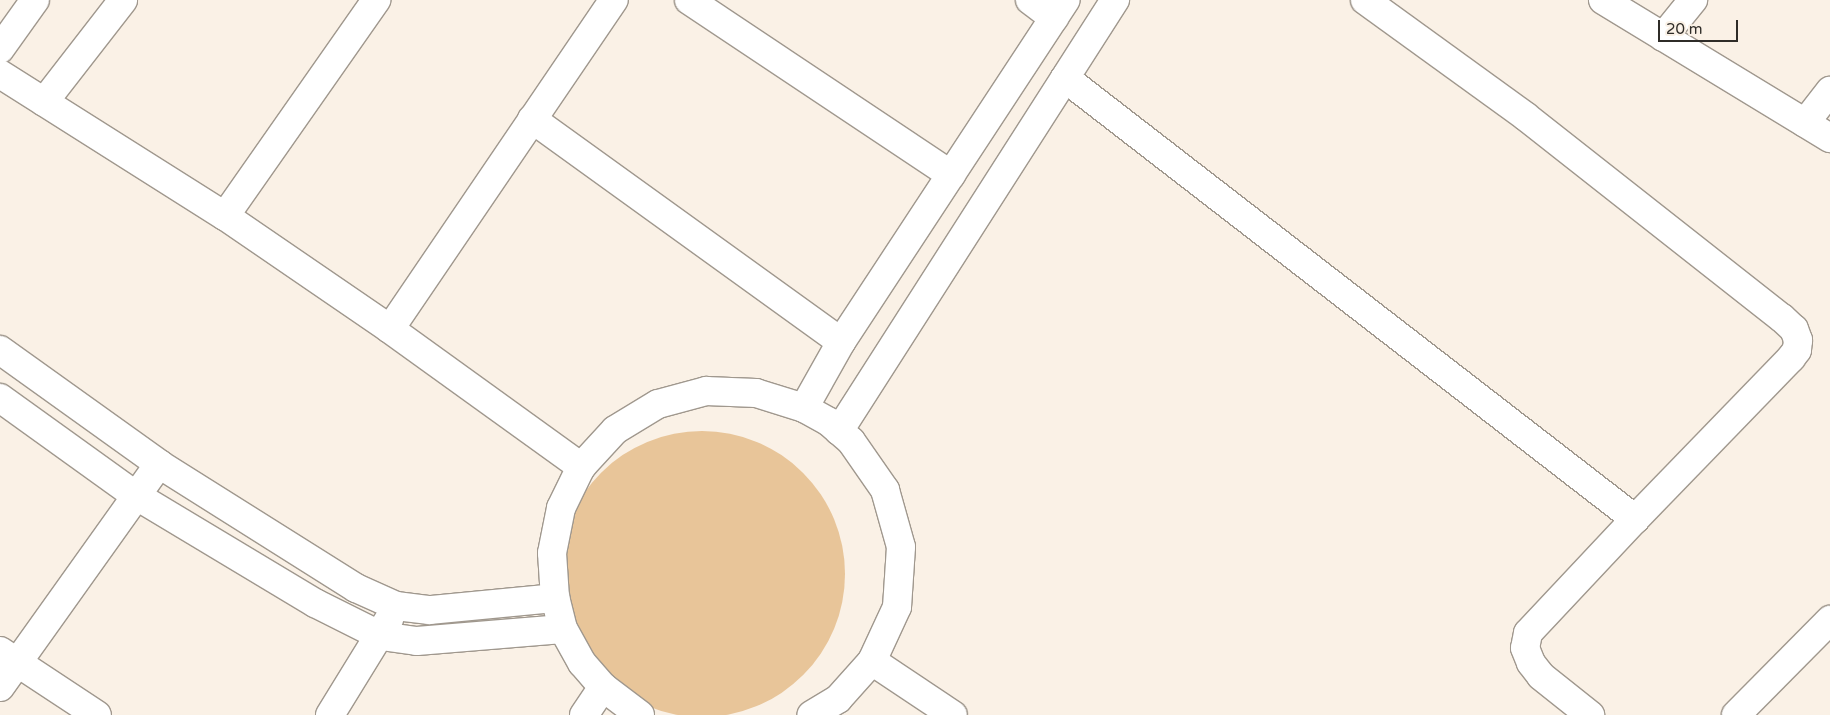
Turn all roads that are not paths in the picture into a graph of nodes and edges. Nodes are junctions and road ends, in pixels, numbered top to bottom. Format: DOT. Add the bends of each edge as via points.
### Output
graph roads {
  1 [pos="35,0"];
  2 [pos="124,0"];
  3 [pos="376,0"];
  4 [pos="614,0"];
  5 [pos="689,0"];
  6 [pos="1030,0"];
  7 [pos="1115,0"];
  8 [pos="1364,0"];
  9 [pos="1603,0"];
  10 [pos="1693,0"];
  11 [pos="1060,9"];
  12 [pos="1663,37"];
  13 [pos="0,49"];
  14 [pos="0,74"];
  15 [pos="1065,78"];
  16 [pos="1830,91"];
  17 [pos="44,102"];
  18 [pos="532,119"];
  19 [pos="1805,123"];
  20 [pos="1830,138"];
  21 [pos="951,174"];
  22 [pos="224,216"];
  23 [pos="390,329"];
  24 [pos="841,342"];
  25 [pos="0,350"];
  26 [pos="0,398"];
  27 [pos="804,408"];
  28 [pos="839,431"];
  29 [pos="159,464"];
  30 [pos="581,467"];
  31 [pos="136,495"];
  32 [pos="1635,519"];
  33 [pos="555,598"];
  34 [pos="396,606"];
  35 [pos="1830,620"];
  36 [pos="563,629"];
  37 [pos="381,636"];
  38 [pos="8,656"];
  39 [pos="872,661"];
  40 [pos="0,687"];
  41 [pos="603,687"];
  42 [pos="96,715"];
  43 [pos="330,715"];
  44 [pos="584,715"];
  45 [pos="640,715"];
  46 [pos="811,715"];
  47 [pos="953,715"];
  48 [pos="1590,715"];
  49 [pos="1736,715"];
  1 -- 13 [label="street"];
  2 -- 17 [label="street"];
  3 -- 22 [label="street"];
  4 -- 18 [label="street"];
  5 -- 21 [label="street"];
  6 -- 11 [label="street"];
  7 -- 15 [label="street"];
  8 -- 32 [label="street" via="1533,122 1794,329 1797,350 1791,358"];
  9 -- 12 [label="street"];
  10 -- 12 [label="street"];
  11 -- 21 [label="street"];
  12 -- 19 [label="street"];
  14 -- 17 [label="street"];
  15 -- 28 [label="street"];
  15 -- 32 [label="street"];
  16 -- 19 [label="street"];
  17 -- 22 [label="street"];
  18 -- 23 [label="street"];
  18 -- 24 [label="street"];
  19 -- 20 [label="street"];
  21 -- 24 [label="street"];
  22 -- 23 [label="street"];
  23 -- 30 [label="street"];
  24 -- 27 [label="street"];
  25 -- 29 [label="street"];
  26 -- 31 [label="street"];
  27 -- 28 [label="street"];
  27 -- 30 [label="street" via="756,393 706,391 658,404 615,430"];
  28 -- 39 [label="street" via="851,441 885,490 901,547 897,607"];
  29 -- 31 [label="street"];
  29 -- 34 [label="street" via="356,588"];
  30 -- 33 [label="street" via="561,508 552,553"];
  31 -- 37 [label="street" via="315,603"];
  31 -- 38 [label="street"];
  32 -- 48 [label="street" via="1528,633 1525,648 1531,663 1541,676"];
  33 -- 34 [label="street" via="430,610"];
  33 -- 36 [label="street"];
  34 -- 37 [label="street"];
  35 -- 49 [label="street"];
  36 -- 37 [label="street" via="416,641"];
  36 -- 41 [label="street" via="582,663"];
  37 -- 43 [label="street"];
  38 -- 40 [label="street"];
  38 -- 42 [label="street"];
  39 -- 46 [label="street" via="838,699"];
  39 -- 47 [label="street"];
  41 -- 44 [label="street"];
  41 -- 45 [label="street"];
}
